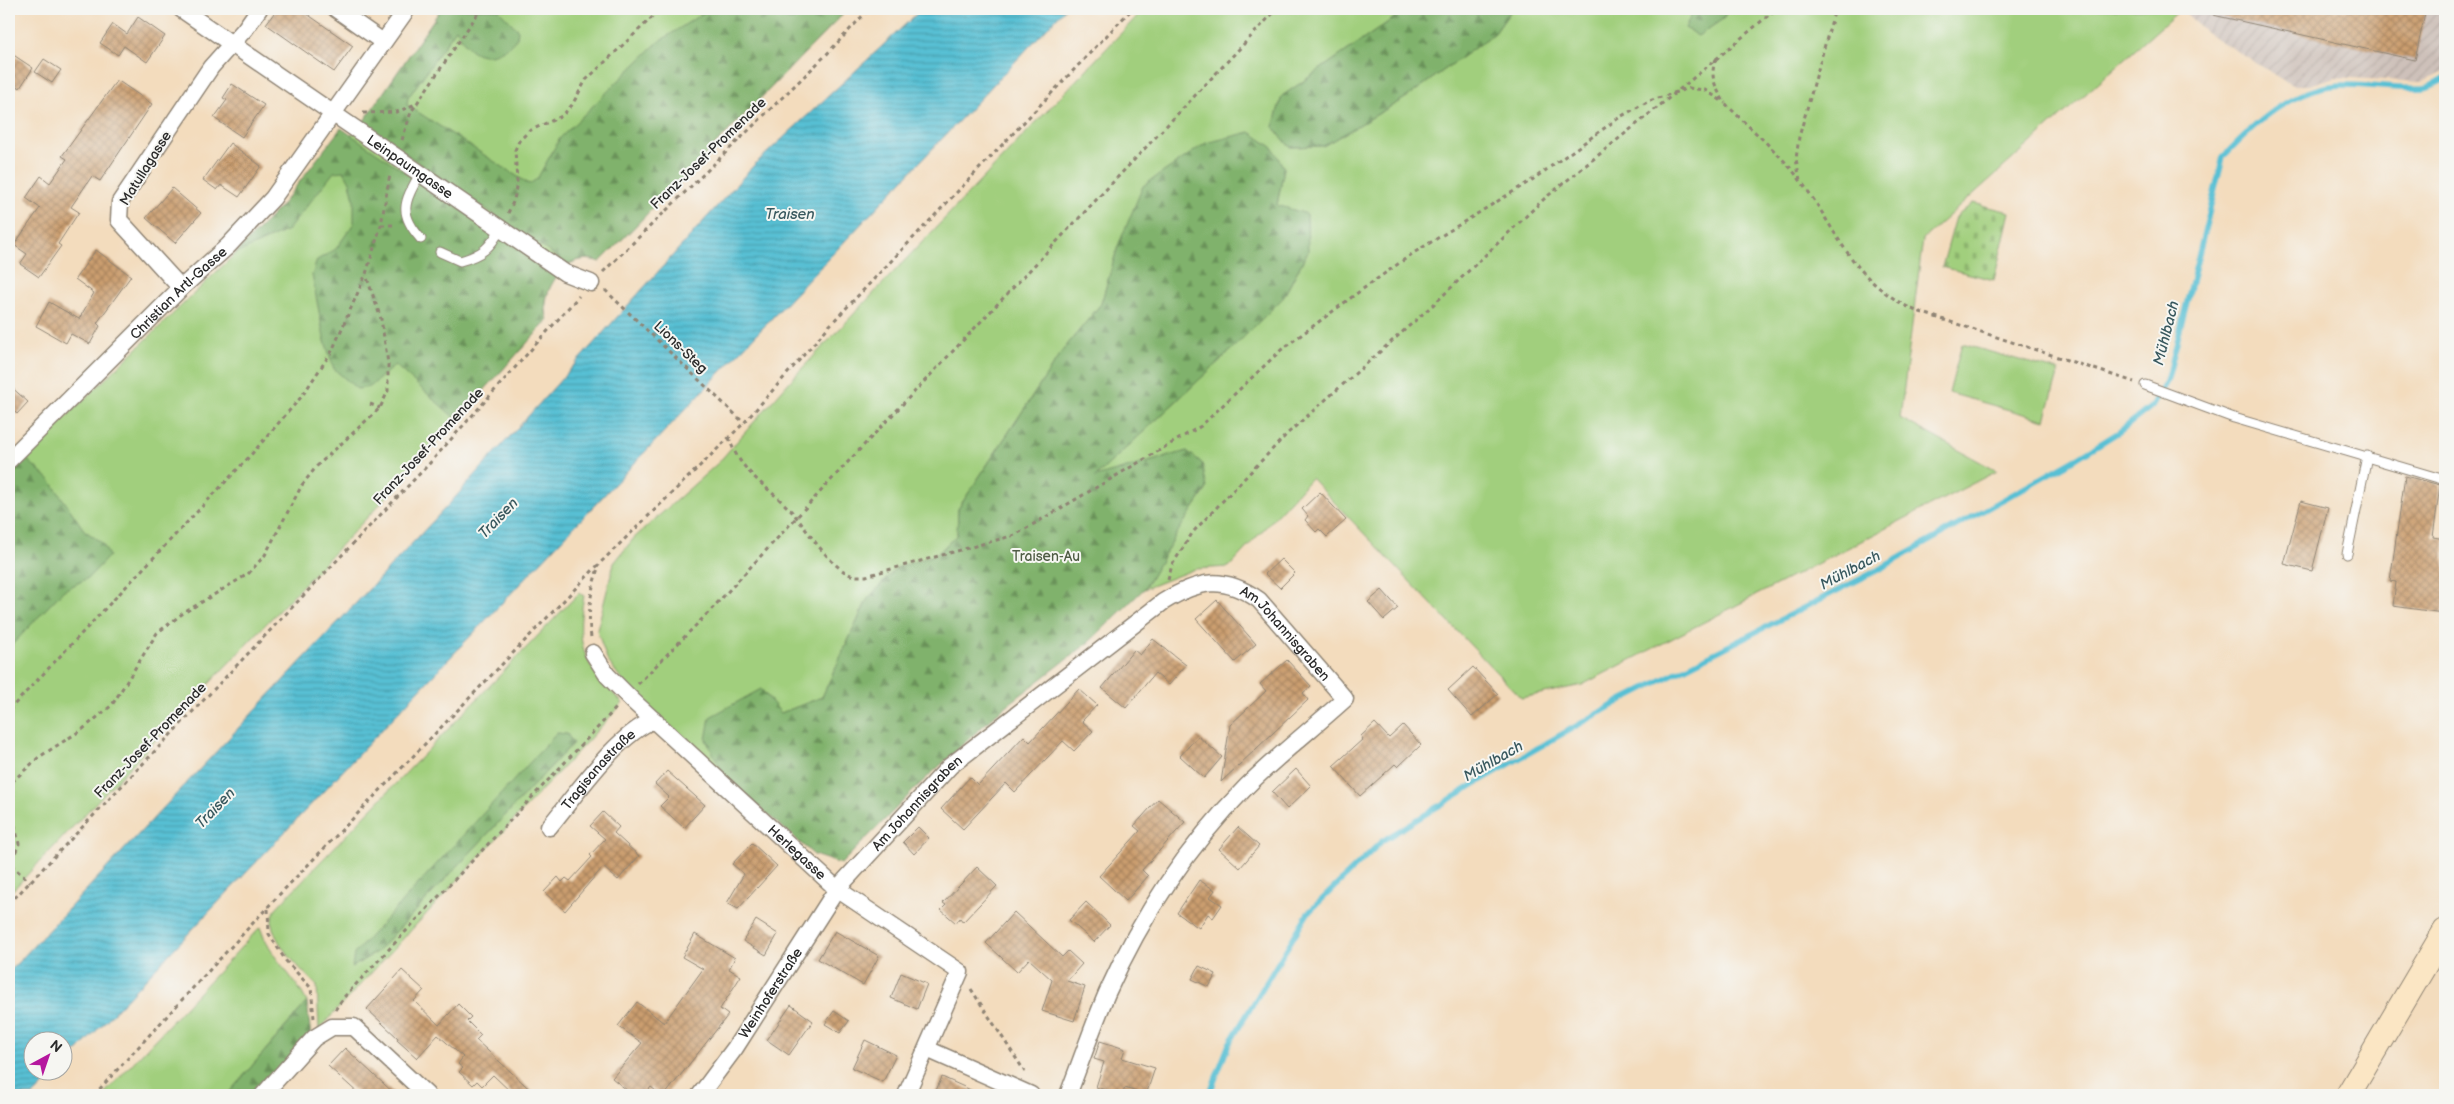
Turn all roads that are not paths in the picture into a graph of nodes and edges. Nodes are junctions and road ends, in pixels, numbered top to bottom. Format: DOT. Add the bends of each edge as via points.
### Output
graph roads {
  1 [pos="181,9"];
  2 [pos="259,9"];
  3 [pos="336,9"];
  4 [pos="407,9"];
  5 [pos="383,42"];
  6 [pos="231,44"];
  7 [pos="334,114"];
  8 [pos="421,172"];
  9 [pos="501,228"];
  10 [pos="421,238"];
  11 [pos="440,252"];
  12 [pos="597,286"];
  13 [pos="181,288"];
  14 [pos="2147,386"];
  15 [pos="2367,456"];
  16 [pos="9,460"];
  17 [pos="2445,480"];
  18 [pos="2347,554"];
  19 [pos="593,652"];
  20 [pos="654,720"];
  21 [pos="549,827"];
  22 [pos="837,889"];
  23 [pos="2445,931"];
  24 [pos="927,1049"];
  25 [pos="263,1095"];
  26 [pos="427,1095"];
  27 [pos="700,1095"];
  28 [pos="906,1095"];
  29 [pos="1032,1095"];
  30 [pos="1068,1095"];
  31 [pos="2348,1095"];
  1 -- 6 [label="street, Leinpaumgasse"];
  2 -- 6 [label="street"];
  3 -- 5 [label="street"];
  4 -- 5 [label="street, Christian Artl-Gasse"];
  5 -- 7 [label="street, Christian Artl-Gasse"];
  6 -- 7 [label="street, Leinpaumgasse"];
  6 -- 13 [label="street, Matullagasse" via="211,68 120,202 119,220"];
  7 -- 8 [label="street, Leinpaumgasse"];
  7 -- 13 [label="street, Christian Artl-Gasse" via="273,198 228,246"];
  8 -- 9 [label="street, Leinpaumgasse"];
  8 -- 10 [label="lane" via="407,198 405,212 410,226"];
  9 -- 11 [label="lane" via="493,243 477,257 460,261"];
  9 -- 12 [label="street, Leinpaumgasse" via="565,273"];
  13 -- 16 [label="street, Christian Artl-Gasse"];
  14 -- 15 [label="lane" via="2234,418"];
  15 -- 17 [label="lane"];
  15 -- 18 [label="lane"];
  19 -- 20 [label="street, Herlegasse" via="607,675"];
  20 -- 21 [label="street, Tragisanastraße" via="622,739"];
  20 -- 22 [label="street, Herlegasse"];
  22 -- 24 [label="street, Herlegasse" via="960,972"];
  22 -- 27 [label="street, Weinhoferstraße" via="735,1048"];
  22 -- 30 [label="street, Am Johannisgraben" via="950,766 1163,602 1180,592 1210,583 1242,588 1259,600 1345,700 1246,787 1166,884 1107,993"];
  23 -- 31 [label="main road"];
  24 -- 28 [label="street"];
  24 -- 29 [label="street"];
  25 -- 26 [label="street" via="314,1038 332,1027 354,1027"];
}
